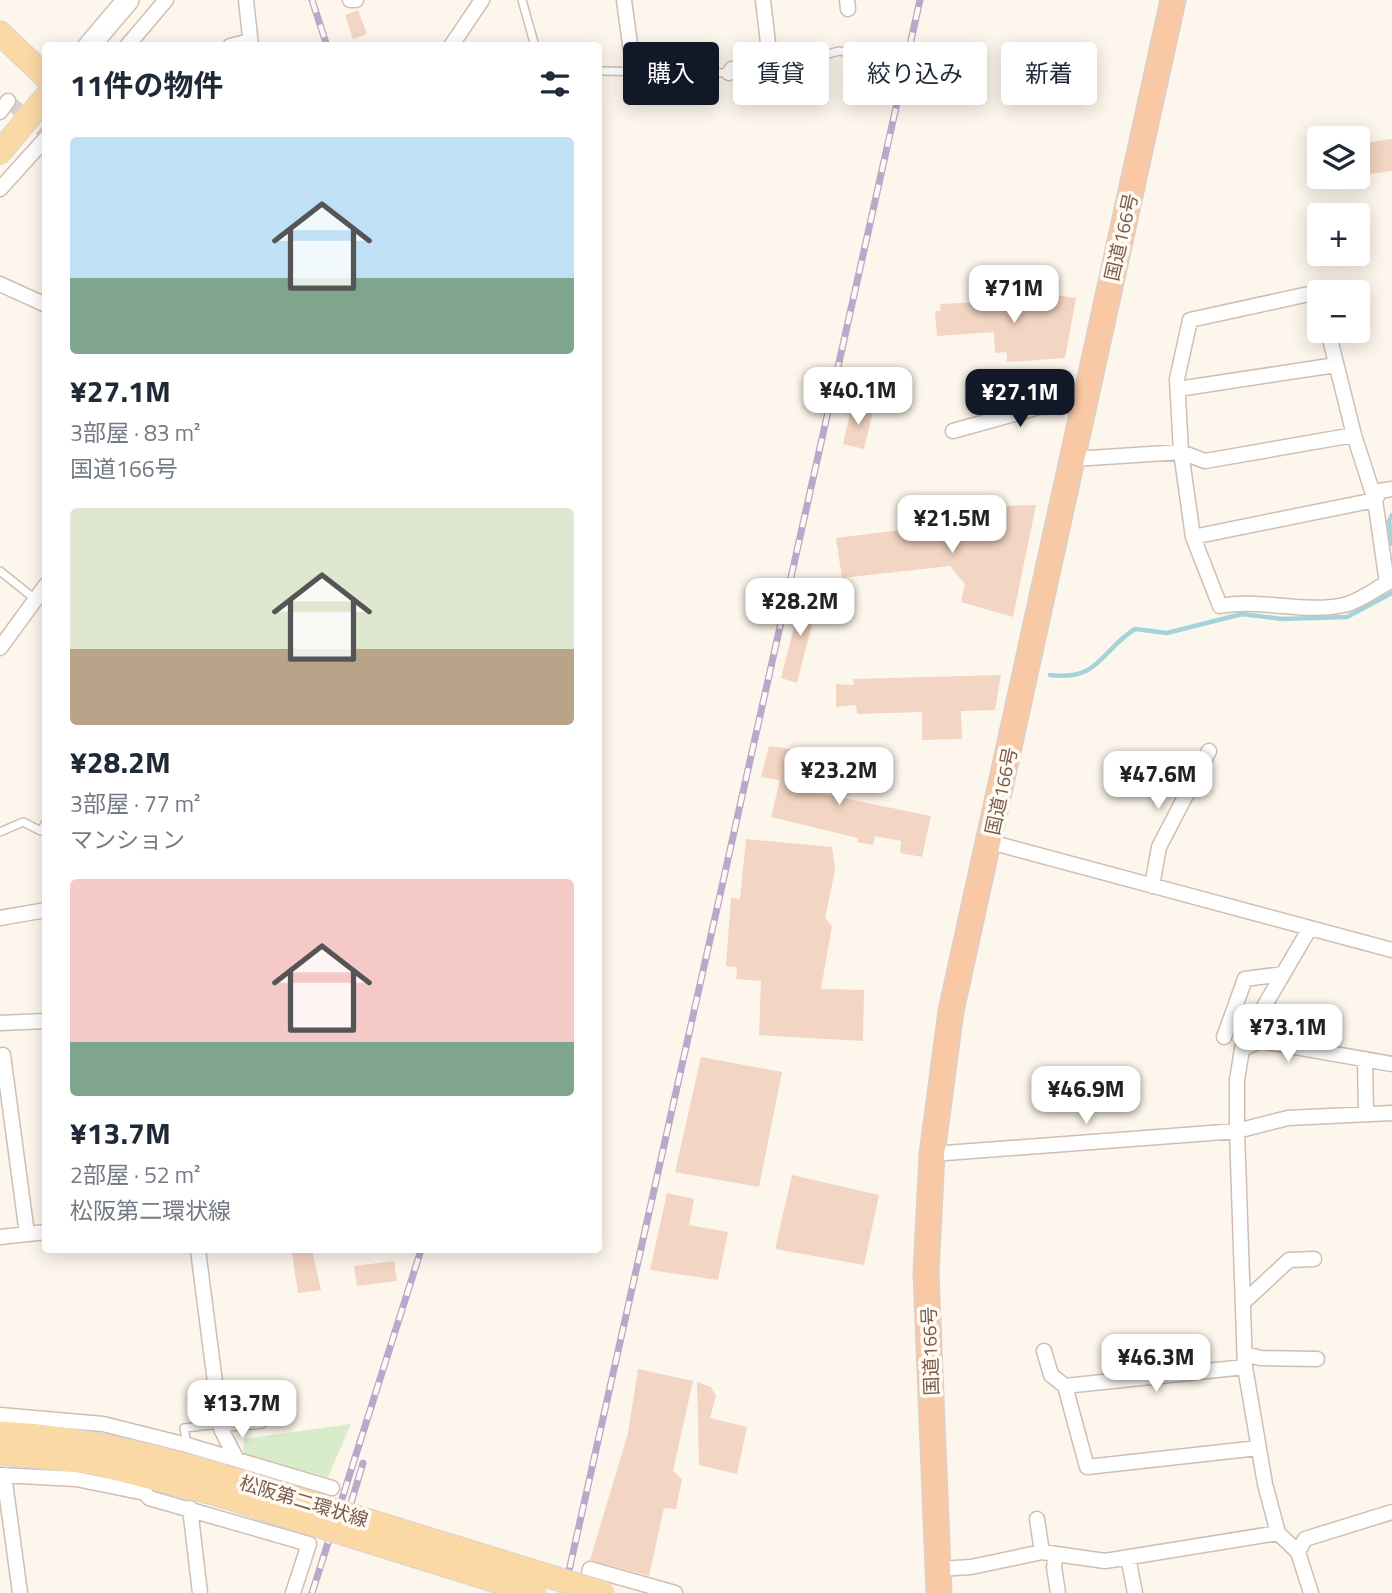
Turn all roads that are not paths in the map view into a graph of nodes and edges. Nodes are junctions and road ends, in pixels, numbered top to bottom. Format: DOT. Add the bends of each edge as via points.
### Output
graph roads {
  1 [pos="128,0"];
  2 [pos="166,0"];
  3 [pos="246,0"];
  4 [pos="350,0"];
  5 [pos="356,0"];
  6 [pos="482,0"];
  7 [pos="522,0"];
  8 [pos="624,0"];
  9 [pos="763,0"];
  10 [pos="1173,0"];
  11 [pos="0,33"];
  12 [pos="92,42"];
  13 [pos="130,42"];
  14 [pos="251,42"];
  15 [pos="453,42"];
  16 [pos="534,42"];
  17 [pos="630,42"];
  18 [pos="768,42"];
  19 [pos="733,69"];
  20 [pos="602,71"];
  21 [pos="42,73"];
  22 [pos="729,73"];
  23 [pos="42,102"];
  24 [pos="42,142"];
  25 [pos="0,152"];
  26 [pos="0,189"];
  27 [pos="0,285"];
  28 [pos="1307,294"];
  29 [pos="42,303"];
  30 [pos="1331,343"];
  31 [pos="1336,365"];
  32 [pos="1178,389"];
  33 [pos="1084,404"];
  34 [pos="953,431"];
  35 [pos="1354,435"];
  36 [pos="1181,452"];
  37 [pos="1074,459"];
  38 [pos="1392,489"];
  39 [pos="1375,500"];
  40 [pos="1193,537"];
  41 [pos="0,571"];
  42 [pos="42,590"];
  43 [pos="35,599"];
  44 [pos="0,648"];
  45 [pos="1209,751"];
  46 [pos="42,829"];
  47 [pos="0,832"];
  48 [pos="990,842"];
  49 [pos="1152,886"];
  50 [pos="42,911"];
  51 [pos="0,918"];
  52 [pos="1310,928"];
  53 [pos="1392,950"];
  54 [pos="1283,974"];
  55 [pos="1263,1008"];
  56 [pos="42,1021"];
  57 [pos="0,1023"];
  58 [pos="1305,1029"];
  59 [pos="1248,1034"];
  60 [pos="1224,1037"];
  61 [pos="3,1055"];
  62 [pos="1365,1059"];
  63 [pos="1392,1064"];
  64 [pos="1392,1113"];
  65 [pos="1366,1114"];
  66 [pos="1237,1131"];
  67 [pos="932,1154"];
  68 [pos="42,1232"];
  69 [pos="27,1234"];
  70 [pos="0,1237"];
  71 [pos="198,1253"];
  72 [pos="1314,1259"];
  73 [pos="1245,1301"];
  74 [pos="1044,1351"];
  75 [pos="1317,1359"];
  76 [pos="1246,1360"];
  77 [pos="1065,1386"];
  78 [pos="0,1415"];
  79 [pos="260,1421"];
  80 [pos="221,1424"];
  81 [pos="0,1433"];
  82 [pos="187,1445"];
  83 [pos="1258,1448"];
  84 [pos="1,1467"];
  85 [pos="226,1477"];
  86 [pos="332,1488"];
  87 [pos="190,1508"];
  88 [pos="1392,1512"];
  89 [pos="1037,1519"];
  90 [pos="1278,1532"];
  91 [pos="1298,1552"];
  92 [pos="1049,1553"];
  93 [pos="1128,1557"];
  94 [pos="939,1581"];
  95 [pos="20,1593"];
  96 [pos="200,1593"];
  97 [pos="293,1593"];
  98 [pos="535,1593"];
  99 [pos="585,1593"];
  100 [pos="603,1593"];
  101 [pos="675,1593"];
  102 [pos="1058,1593"];
  103 [pos="1135,1593"];
  104 [pos="1311,1593"];
  1 -- 12 [label="main road"];
  2 -- 13 [label="street"];
  3 -- 14 [label="street"];
  4 -- 5 [label="street"];
  6 -- 15 [label="street"];
  7 -- 16 [label="lane"];
  8 -- 17 [label="street"];
  9 -- 18 [label="street"];
  10 -- 33 [label="highway, 国道166号"];
  11 -- 21 [label="main road"];
  19 -- 22 [label="street"];
  20 -- 22 [label="lane"];
  23 -- 25 [label="main road"];
  24 -- 26 [label="street"];
  27 -- 29 [label="street"];
  28 -- 32 [label="street" via="1190,320"];
  30 -- 31 [label="street"];
  31 -- 32 [label="street"];
  31 -- 35 [label="street"];
  32 -- 36 [label="street"];
  33 -- 34 [label="street" via="1039,407"];
  33 -- 37 [label="highway, 国道166号"];
  35 -- 36 [label="street" via="1205,461"];
  35 -- 39 [label="street"];
  36 -- 37 [label="street"];
  36 -- 40 [label="street"];
  37 -- 48 [label="highway, 国道166号"];
  38 -- 39 [label="street" via="1380,491"];
  39 -- 40 [label="street"];
  39 -- 40 [label="street" via="1387,583 1346,605 1299,609 1245,601 1220,606"];
  41 -- 43 [label="lane"];
  42 -- 43 [label="street"];
  43 -- 44 [label="street"];
  45 -- 49 [label="street" via="1159,847"];
  46 -- 47 [label="lane" via="23,821"];
  48 -- 49 [label="street"];
  48 -- 67 [label="highway, 国道166号" via="951,1011"];
  49 -- 52 [label="street"];
  50 -- 51 [label="street"];
  52 -- 53 [label="street"];
  52 -- 54 [label="street"];
  54 -- 55 [label="street"];
  54 -- 60 [label="street" via="1245,979"];
  55 -- 58 [label="street"];
  55 -- 59 [label="street"];
  56 -- 57 [label="street"];
  61 -- 69 [label="street"];
  62 -- 63 [label="street"];
  62 -- 65 [label="street"];
  62 -- 66 [label="street" via="1260,1041 1241,1049"];
  64 -- 65 [label="street"];
  65 -- 66 [label="street" via="1288,1118"];
  66 -- 67 [label="street"];
  66 -- 73 [label="street"];
  67 -- 94 [label="highway, 国道166号" via="926,1273"];
  68 -- 69 [label="street"];
  69 -- 70 [label="street"];
  71 -- 80 [label="street"];
  72 -- 73 [label="street" via="1289,1260"];
  73 -- 76 [label="street"];
  74 -- 77 [label="street" via="1051,1375"];
  75 -- 76 [label="street"];
  76 -- 77 [label="street"];
  76 -- 83 [label="street"];
  77 -- 83 [label="street" via="1087,1467"];
  78 -- 82 [label="street" via="103,1424"];
  79 -- 80 [label="street"];
  80 -- 82 [label="lane" via="184,1428"];
  80 -- 85 [label="street"];
  81 -- 85 [label="main road, 松阪第二環状線" via="142,1452"];
  82 -- 85 [label="street"];
  83 -- 90 [label="street"];
  84 -- 85 [label="main road, 松阪第二環状線" via="90,1462"];
  84 -- 87 [label="street" via="145,1493"];
  84 -- 95 [label="street"];
  85 -- 86 [label="street"];
  85 -- 98 [label="main road, 松阪第二環状線, bridge"];
  85 -- 100 [label="main road, 松阪第二環状線, bridge"];
  87 -- 96 [label="street"];
  87 -- 97 [label="street" via="309,1544"];
  88 -- 91 [label="street" via="1305,1539"];
  89 -- 92 [label="street"];
  90 -- 91 [label="street"];
  90 -- 93 [label="street"];
  91 -- 104 [label="street"];
  92 -- 93 [label="street" via="1105,1560"];
  92 -- 94 [label="street" via="971,1567"];
  92 -- 102 [label="street"];
  93 -- 103 [label="street"];
  99 -- 101 [label="street" via="590,1569"];
}
